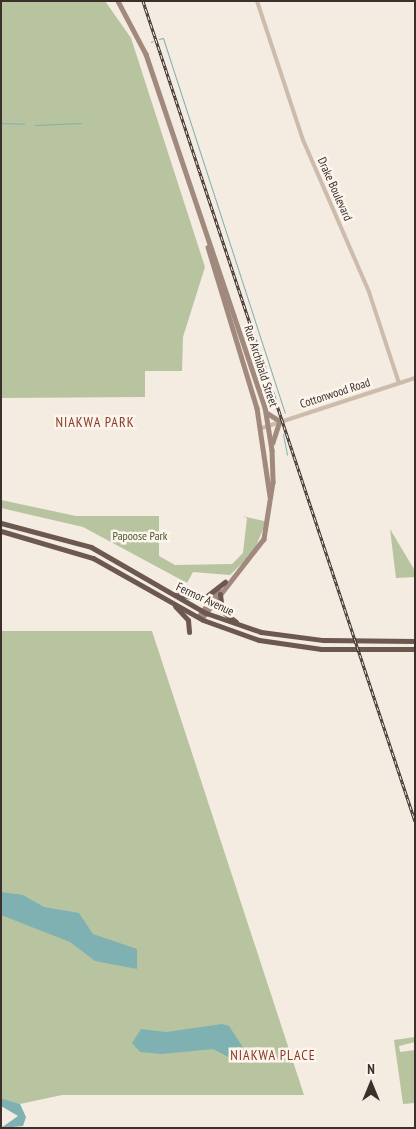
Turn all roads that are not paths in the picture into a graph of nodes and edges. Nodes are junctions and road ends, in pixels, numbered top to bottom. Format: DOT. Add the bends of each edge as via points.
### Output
graph roads {
  1 [pos="118,1"];
  2 [pos="257,1"];
  3 [pos="206,236"];
  4 [pos="415,378"];
  5 [pos="399,383"];
  6 [pos="264,407"];
  7 [pos="280,422"];
  8 [pos="268,426"];
  9 [pos="262,428"];
  10 [pos="272,450"];
  11 [pos="271,507"];
  12 [pos="1,523"];
  13 [pos="1,531"];
  14 [pos="246,567"];
  15 [pos="226,582"];
  16 [pos="158,586"];
  17 [pos="220,594"];
  18 [pos="172,602"];
  19 [pos="204,612"];
  20 [pos="200,618"];
  21 [pos="248,628"];
  22 [pos="189,632"];
  23 [pos="415,641"];
  24 [pos="415,650"];
  1 -- 3 [label="main road, Rue Archibald Street" via="141,42"];
  2 -- 5 [label="street, Drake Boulevard" via="303,140 369,292"];
  3 -- 6 [label="main road, Rue Archibald Street"];
  3 -- 9 [label="main road, Rue Archibald Street"];
  4 -- 5 [label="street, Cottonwood Road"];
  5 -- 7 [label="street, Cottonwood Road"];
  6 -- 7 [label="main road" via="271,419"];
  6 -- 8 [label="main road, Rue Archibald Street"];
  7 -- 8 [label="street, Cottonwood Road"];
  7 -- 10 [label="main road"];
  8 -- 9 [label="street, Cottonwood Road"];
  8 -- 10 [label="main road, Rue Archibald Street"];
  9 -- 11 [label="main road, Rue Archibald Street"];
  10 -- 11 [label="main road, Rue Archibald Street"];
  11 -- 14 [label="main road, Rue Archibald Street" via="264,539"];
  12 -- 16 [label="highway, Fermor Avenue" via="91,547"];
  13 -- 18 [label="highway, Fermor Avenue" via="93,558"];
  14 -- 15 [label="main road, Rue Archibald Street"];
  14 -- 17 [label="main road, Rue Archibald Street"];
  15 -- 16 [label="highway" via="199,599"];
  15 -- 19 [label="main road, Rue Archibald Street"];
  16 -- 19 [label="highway, Fermor Avenue"];
  17 -- 19 [label="main road, Rue Archibald Street"];
  17 -- 21 [label="highway" via="222,611"];
  18 -- 20 [label="highway, Fermor Avenue"];
  18 -- 22 [label="highway" via="188,620"];
  19 -- 20 [label="main road, Rue Archibald Street"];
  19 -- 21 [label="highway, Fermor Avenue"];
  20 -- 24 [label="highway, Fermor Avenue" via="290,646"];
  21 -- 23 [label="highway, Fermor Avenue" via="323,640"];
}
